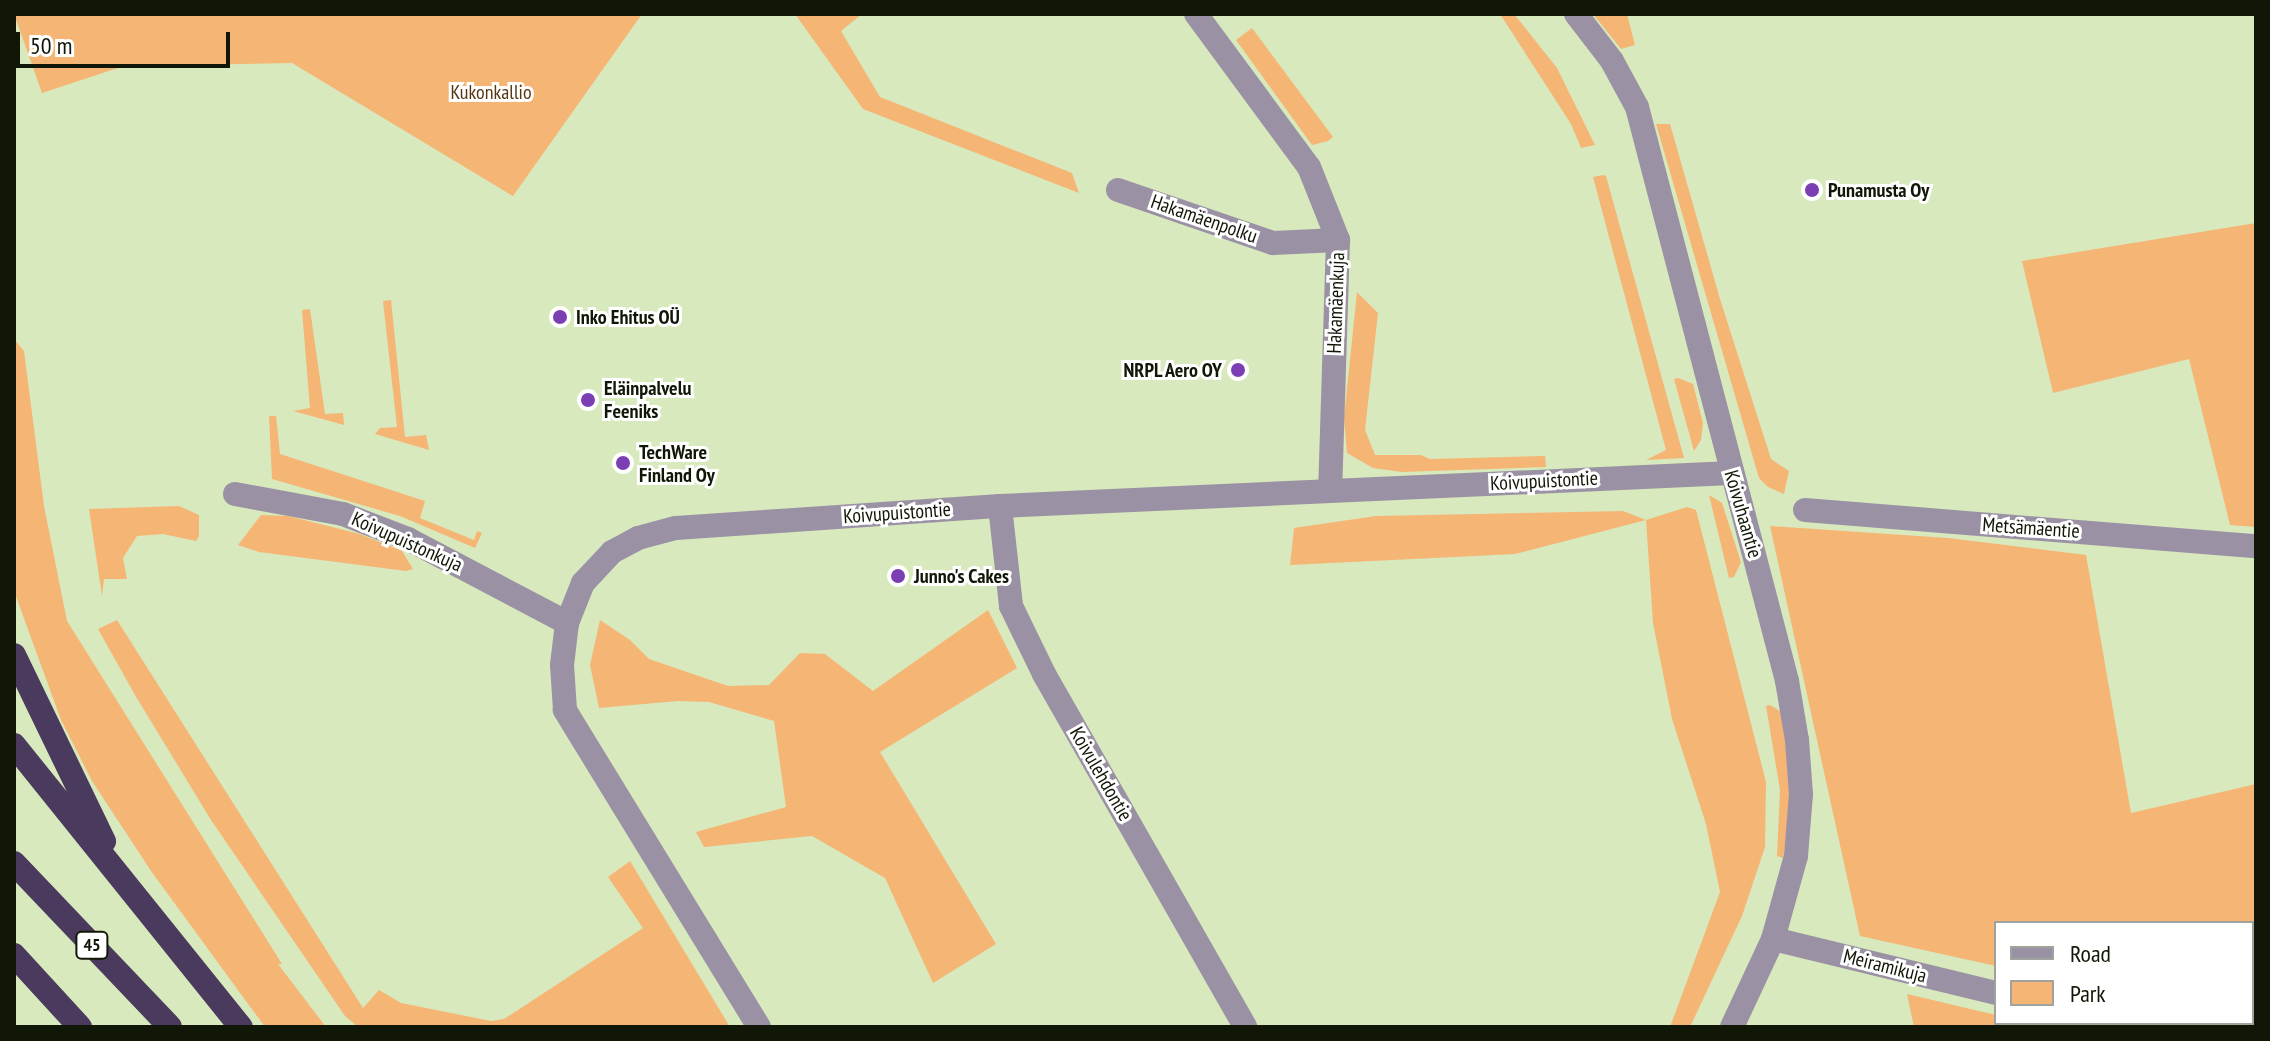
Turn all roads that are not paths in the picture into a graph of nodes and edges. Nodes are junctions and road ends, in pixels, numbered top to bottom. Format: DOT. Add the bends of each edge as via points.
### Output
graph roads {
  1 [pos="1196,14"];
  2 [pos="1576,14"];
  3 [pos="1118,190"];
  4 [pos="1338,240"];
  5 [pos="1731,473"];
  6 [pos="1330,491"];
  7 [pos="235,494"];
  8 [pos="1000,506"];
  9 [pos="1805,510"];
  10 [pos="2256,546"];
  11 [pos="567,623"];
  12 [pos="14,655"];
  13 [pos="14,745"];
  14 [pos="14,863"];
  15 [pos="131,892"];
  16 [pos="1773,939"];
  17 [pos="14,955"];
  18 [pos="1994,993"];
  19 [pos="80,1027"];
  20 [pos="170,1027"];
  21 [pos="241,1027"];
  22 [pos="759,1027"];
  23 [pos="1245,1027"];
  24 [pos="1732,1027"];
  1 -- 4 [label="street, Hakamäenkuja" via="1309,167"];
  2 -- 5 [label="street, Koivuhaantie" via="1612,61 1637,107"];
  3 -- 4 [label="street, Hakamäenpolku" via="1273,243"];
  4 -- 6 [label="street, Hakamäenkuja"];
  5 -- 6 [label="street, Koivupuistontie"];
  5 -- 16 [label="street, Koivuhaantie" via="1787,681 1797,740 1801,794 1796,856"];
  6 -- 8 [label="street, Koivupuistontie"];
  7 -- 11 [label="street, Koivupuistonkuja" via="343,514 408,539"];
  8 -- 11 [label="street, Koivupuistontie" via="651,534 612,552 583,583"];
  8 -- 23 [label="street, Koivulehdontie" via="1011,606 1044,674"];
  9 -- 10 [label="street, Metsämäentie"];
  11 -- 22 [label="street, Koivupuistontie" via="562,665 565,710"];
  12 -- 15 [label="highway"];
  13 -- 15 [label="highway"];
  14 -- 20 [label="highway, 45"];
  15 -- 21 [label="highway"];
  16 -- 18 [label="street, Meiramikuja"];
  16 -- 24 [label="street, Koivuhaantie"];
  17 -- 19 [label="highway"];
}
